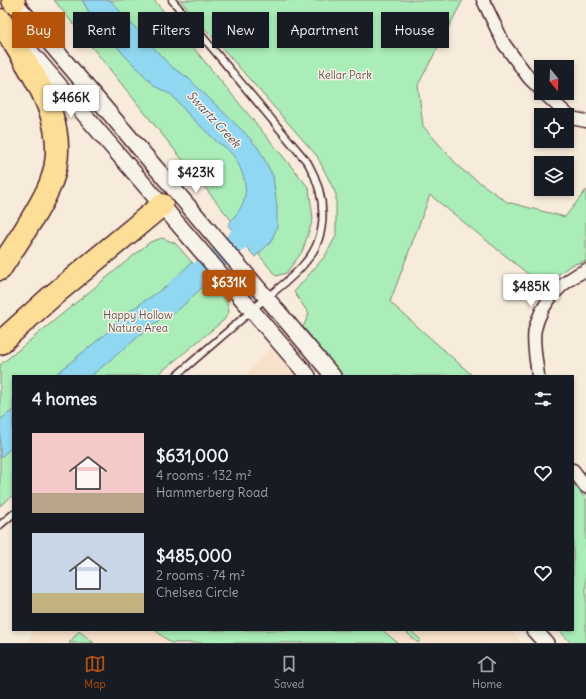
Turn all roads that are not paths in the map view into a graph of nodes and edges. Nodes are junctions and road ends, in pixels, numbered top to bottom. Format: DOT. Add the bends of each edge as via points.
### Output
graph roads {
  1 [pos="172,0"];
  2 [pos="483,0"];
  3 [pos="10,5"];
  4 [pos="0,20"];
  5 [pos="534,83"];
  6 [pos="552,100"];
  7 [pos="586,121"];
  8 [pos="164,177"];
  9 [pos="162,205"];
  10 [pos="0,269"];
  11 [pos="586,270"];
  12 [pos="266,298"];
  13 [pos="252,310"];
  14 [pos="0,343"];
  15 [pos="177,375"];
  16 [pos="307,375"];
  17 [pos="332,375"];
  18 [pos="538,375"];
  19 [pos="574,471"];
  20 [pos="586,487"];
  21 [pos="12,515"];
  22 [pos="0,525"];
  23 [pos="535,631"];
  24 [pos="546,643"];
  1 -- 12 [label="lane" via="299,151 320,186 323,214 319,239 313,253 294,275"];
  2 -- 5 [label="street" via="504,44"];
  3 -- 8 [label="street"];
  3 -- 9 [label="street"];
  4 -- 10 [label="highway" via="44,94 54,120 58,145 50,185"];
  6 -- 7 [label="street" via="571,118"];
  8 -- 9 [label="street" via="166,192"];
  8 -- 12 [label="street"];
  9 -- 13 [label="street"];
  9 -- 14 [label="highway"];
  11 -- 18 [label="street" via="561,286 546,304 534,330"];
  12 -- 13 [label="lane"];
  12 -- 17 [label="street"];
  13 -- 15 [label="lane"];
  13 -- 16 [label="street"];
  19 -- 20 [label="street"];
  21 -- 22 [label="lane"];
  23 -- 24 [label="street"];
}
